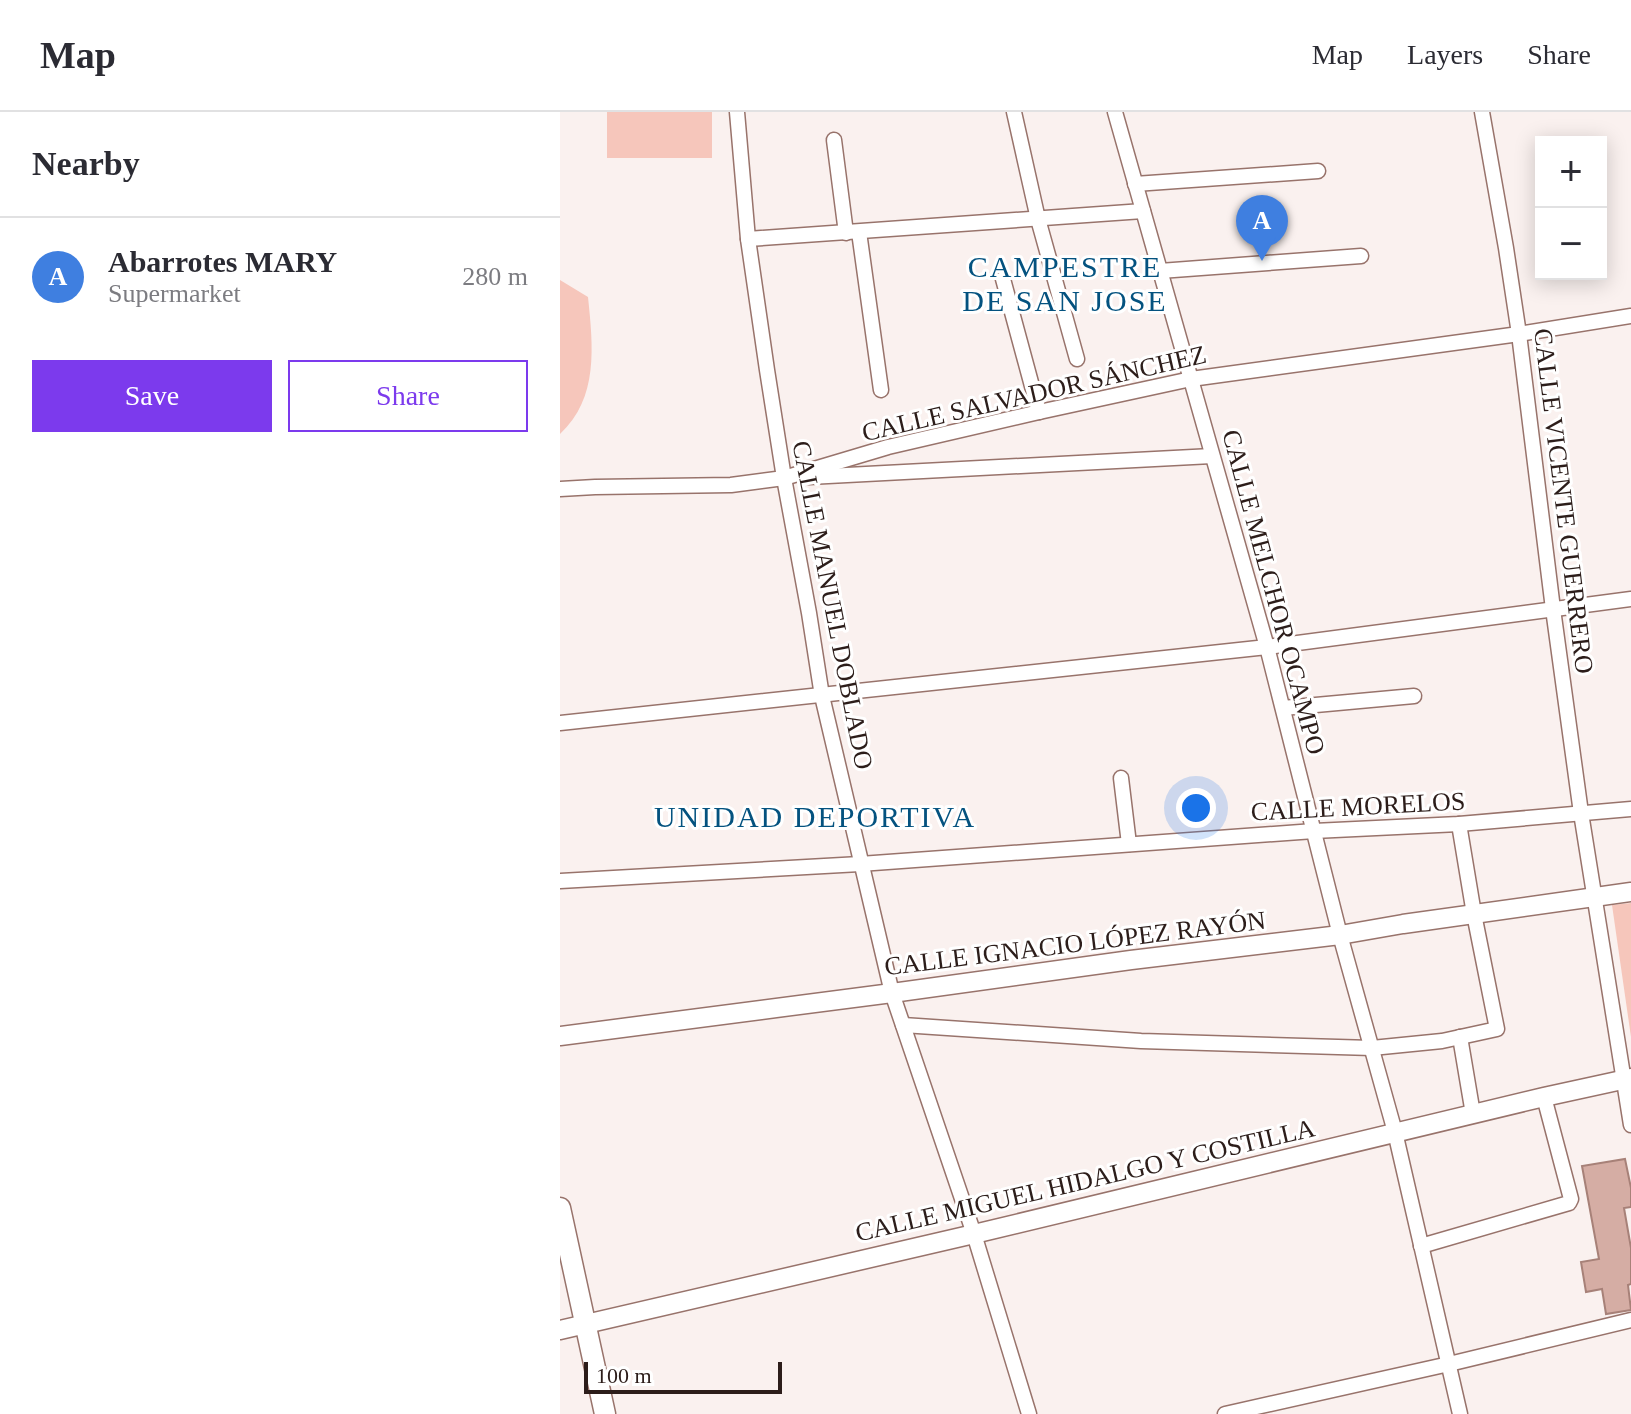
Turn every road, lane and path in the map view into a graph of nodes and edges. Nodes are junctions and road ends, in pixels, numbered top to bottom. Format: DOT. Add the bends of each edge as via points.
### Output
graph roads {
  1 [pos="737,112"];
  2 [pos="1014,112"];
  3 [pos="1115,112"];
  4 [pos="1482,112"];
  5 [pos="834,140"];
  6 [pos="1318,171"];
  7 [pos="1135,184"];
  8 [pos="1143,211"];
  9 [pos="1038,219"];
  10 [pos="853,233"];
  11 [pos="748,239"];
  12 [pos="1361,256"];
  13 [pos="1160,271"];
  14 [pos="1003,279"];
  15 [pos="1631,316"];
  16 [pos="1519,334"];
  17 [pos="1077,359"];
  18 [pos="1191,379"];
  19 [pos="881,390"];
  20 [pos="1039,412"];
  21 [pos="1212,456"];
  22 [pos="784,478"];
  23 [pos="560,489"];
  24 [pos="1631,599"];
  25 [pos="1553,609"];
  26 [pos="1267,647"];
  27 [pos="822,696"];
  28 [pos="1414,696"];
  29 [pos="1283,708"];
  30 [pos="560,723"];
  31 [pos="1121,778"];
  32 [pos="1631,809"];
  33 [pos="1581,813"];
  34 [pos="1459,824"];
  35 [pos="1314,831"];
  36 [pos="1129,844"];
  37 [pos="860,864"];
  38 [pos="560,881"];
  39 [pos="1631,892"];
  40 [pos="1595,897"];
  41 [pos="1474,914"];
  42 [pos="1340,935"];
  43 [pos="892,993"];
  44 [pos="903,1025"];
  45 [pos="560,1036"];
  46 [pos="1460,1037"];
  47 [pos="1372,1048"];
  48 [pos="1627,1079"];
  49 [pos="1544,1097"];
  50 [pos="1473,1114"];
  51 [pos="1631,1125"];
  52 [pos="1395,1132"];
  53 [pos="560,1207"];
  54 [pos="974,1234"];
  55 [pos="1421,1246"];
  56 [pos="1631,1320"];
  57 [pos="586,1324"];
  58 [pos="560,1330"];
  59 [pos="1449,1364"];
  60 [pos="605,1414"];
  61 [pos="1029,1414"];
  62 [pos="1225,1414"];
  63 [pos="1460,1414"];
  1 -- 11 [label="street, CALLE MANUEL DOBLADO"];
  2 -- 9 [label="street"];
  3 -- 7 [label="street, CALLE MELCHOR OCAMPO"];
  4 -- 16 [label="street, CALLE VICENTE GUERRERO"];
  5 -- 10 [label="street"];
  6 -- 7 [label="street"];
  7 -- 8 [label="street, CALLE MELCHOR OCAMPO"];
  8 -- 9 [label="street"];
  8 -- 13 [label="street, CALLE MELCHOR OCAMPO"];
  9 -- 10 [label="street"];
  9 -- 17 [label="street"];
  10 -- 11 [label="street"];
  10 -- 19 [label="street"];
  11 -- 22 [label="street, CALLE MANUEL DOBLADO"];
  12 -- 13 [label="street"];
  13 -- 18 [label="street, CALLE MELCHOR OCAMPO"];
  14 -- 20 [label="street"];
  15 -- 16 [label="street, CALLE SALVADOR SÁNCHEZ"];
  16 -- 18 [label="street, CALLE SALVADOR SÁNCHEZ"];
  16 -- 25 [label="street, CALLE VICENTE GUERRERO"];
  18 -- 20 [label="street, CALLE SALVADOR SÁNCHEZ"];
  18 -- 21 [label="street, CALLE MELCHOR OCAMPO"];
  20 -- 22 [label="street, CALLE SALVADOR SÁNCHEZ"];
  21 -- 22 [label="street"];
  21 -- 26 [label="street, CALLE MELCHOR OCAMPO"];
  22 -- 23 [label="street, CALLE SALVADOR SÁNCHEZ" via="731,485"];
  22 -- 27 [label="street, CALLE MANUEL DOBLADO"];
  24 -- 25 [label="street"];
  25 -- 26 [label="street"];
  25 -- 33 [label="street, CALLE VICENTE GUERRERO"];
  26 -- 27 [label="street"];
  26 -- 29 [label="street, CALLE MELCHOR OCAMPO"];
  27 -- 30 [label="street"];
  27 -- 37 [label="street, CALLE MANUEL DOBLADO"];
  28 -- 29 [label="street"];
  29 -- 35 [label="street, CALLE MELCHOR OCAMPO"];
  31 -- 36 [label="street"];
  32 -- 33 [label="street, CALLE MORELOS"];
  33 -- 34 [label="street, CALLE MORELOS"];
  33 -- 40 [label="street, CALLE VICENTE GUERRERO"];
  34 -- 35 [label="street, CALLE MORELOS"];
  34 -- 41 [label="street"];
  35 -- 36 [label="street, CALLE MORELOS"];
  35 -- 42 [label="street, CALLE MELCHOR OCAMPO"];
  36 -- 37 [label="street, CALLE MORELOS"];
  37 -- 38 [label="street, CALLE MORELOS"];
  37 -- 43 [label="street, CALLE MANUEL DOBLADO"];
  39 -- 40 [label="street, CALLE IGNACIO LÓPEZ RAYÓN"];
  40 -- 41 [label="street, CALLE IGNACIO LÓPEZ RAYÓN"];
  40 -- 48 [label="street, CALLE VICENTE GUERRERO"];
  41 -- 42 [label="street, CALLE IGNACIO LÓPEZ RAYÓN"];
  41 -- 46 [label="street" via="1497,1029"];
  42 -- 43 [label="street, CALLE IGNACIO LÓPEZ RAYÓN"];
  42 -- 47 [label="street, CALLE MELCHOR OCAMPO"];
  43 -- 44 [label="street, CALLE MANUEL DOBLADO"];
  43 -- 45 [label="street, CALLE IGNACIO LÓPEZ RAYÓN"];
  44 -- 47 [label="street" via="1141,1041"];
  44 -- 54 [label="street, CALLE MANUEL DOBLADO"];
  46 -- 47 [label="street"];
  46 -- 50 [label="street"];
  47 -- 52 [label="street, CALLE MELCHOR OCAMPO"];
  48 -- 49 [label="street, CALLE MIGUEL HIDALGO Y COSTILLA"];
  48 -- 51 [label="street, CALLE VICENTE GUERRERO"];
  49 -- 50 [label="street, CALLE MIGUEL HIDALGO Y COSTILLA"];
  49 -- 55 [label="street" via="1569,1203"];
  50 -- 52 [label="street, CALLE MIGUEL HIDALGO Y COSTILLA"];
  52 -- 54 [label="street, CALLE MIGUEL HIDALGO Y COSTILLA"];
  52 -- 55 [label="street, CALLE MELCHOR OCAMPO"];
  53 -- 57 [label="main road"];
  54 -- 57 [label="street, CALLE MIGUEL HIDALGO Y COSTILLA"];
  54 -- 61 [label="street, CALLE MANUEL DOBLADO"];
  55 -- 59 [label="street, CALLE MELCHOR OCAMPO"];
  56 -- 59 [label="street"];
  57 -- 58 [label="street, CALLE MIGUEL HIDALGO Y COSTILLA"];
  57 -- 60 [label="main road"];
  59 -- 62 [label="street"];
  59 -- 63 [label="street, CALLE MELCHOR OCAMPO"];
}
